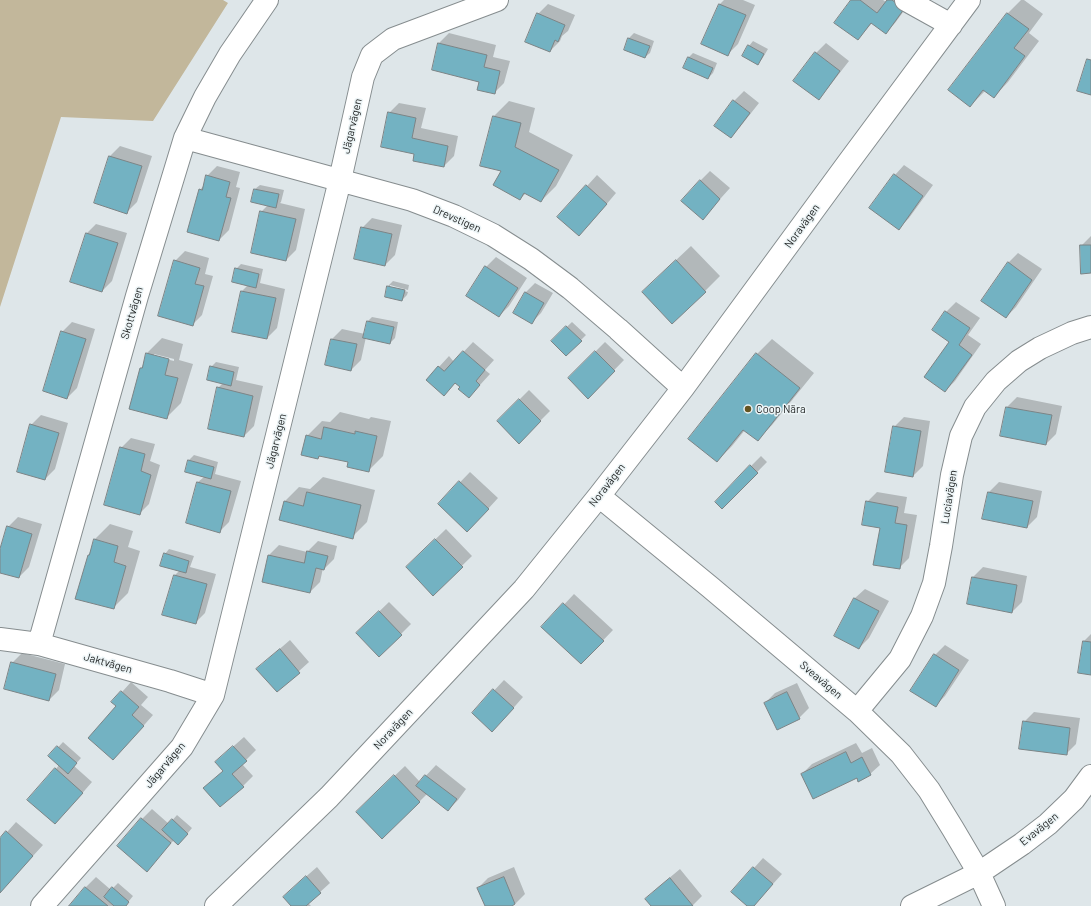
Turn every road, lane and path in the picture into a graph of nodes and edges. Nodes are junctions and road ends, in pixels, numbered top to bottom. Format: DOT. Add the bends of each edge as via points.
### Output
graph roads {
  1 [pos="267,0"];
  2 [pos="497,0"];
  3 [pos="906,0"];
  4 [pos="969,0"];
  5 [pos="951,25"];
  6 [pos="185,138"];
  7 [pos="340,180"];
  8 [pos="1091,327"];
  9 [pos="683,388"];
  10 [pos="599,496"];
  11 [pos="0,639"];
  12 [pos="39,644"];
  13 [pos="213,695"];
  14 [pos="857,711"];
  15 [pos="1091,776"];
  16 [pos="979,874"];
  17 [pos="42,906"];
  18 [pos="216,906"];
  19 [pos="912,906"];
  20 [pos="994,906"];
  1 -- 6 [label="street, Skottvägen" via="205,96"];
  2 -- 7 [label="street, Jägarvägen" via="393,39 372,55 363,77"];
  3 -- 5 [label="street"];
  4 -- 5 [label="street, Noravägen"];
  5 -- 9 [label="street, Noravägen"];
  6 -- 7 [label="street, Drevstigen"];
  6 -- 12 [label="street, Skottvägen" via="137,296"];
  7 -- 9 [label="street, Drevstigen" via="412,200 494,235 570,288"];
  7 -- 13 [label="street, Jägarvägen"];
  8 -- 14 [label="street, Luciavägen" via="1040,348 1019,361 996,381 975,407 961,436 934,583 922,616 900,659"];
  9 -- 10 [label="street, Noravägen"];
  10 -- 14 [label="street, Sveavägen"];
  10 -- 18 [label="street, Noravägen" via="524,589 329,797"];
  11 -- 12 [label="street, Jaktvägen"];
  12 -- 13 [label="street, Jaktvägen"];
  13 -- 17 [label="street, Jägarvägen" via="182,747"];
  14 -- 16 [label="street, Sveavägen" via="901,754 929,790"];
  15 -- 16 [label="street, Evavägen" via="1074,799 1048,824"];
  16 -- 19 [label="street, Evavägen"];
  16 -- 20 [label="street, Sveavägen"];
}
